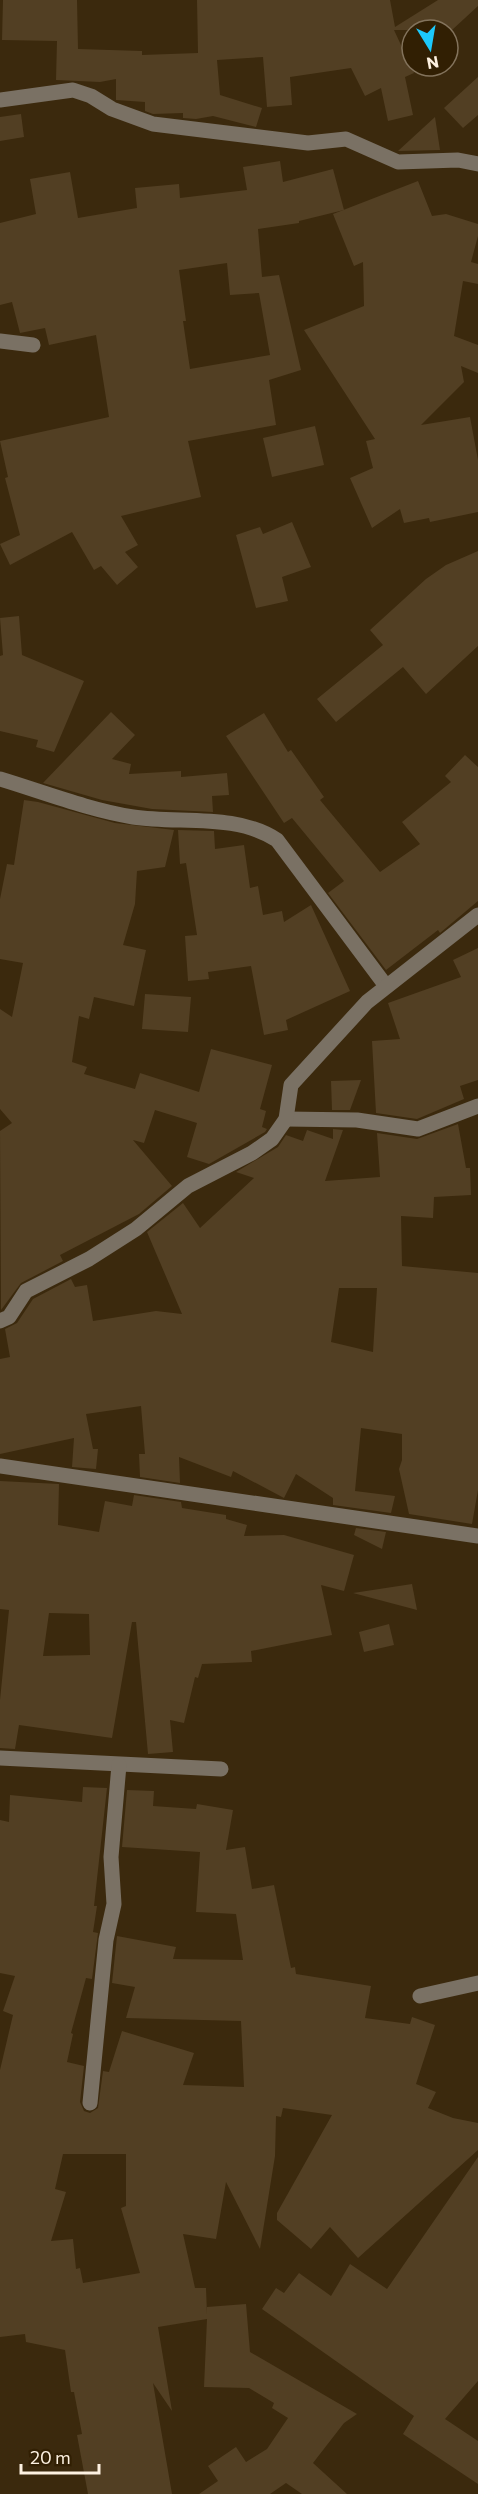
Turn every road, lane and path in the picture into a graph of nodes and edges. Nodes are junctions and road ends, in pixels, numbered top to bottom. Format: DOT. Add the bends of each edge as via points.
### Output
graph roads {
  1 [pos="0,100"];
  2 [pos="478,164"];
  3 [pos="0,342"];
  4 [pos="33,345"];
  5 [pos="0,779"];
  6 [pos="478,915"];
  7 [pos="386,986"];
  8 [pos="478,1106"];
  9 [pos="286,1119"];
  10 [pos="0,1321"];
  11 [pos="0,1466"];
  12 [pos="478,1536"];
  13 [pos="0,1758"];
  14 [pos="119,1764"];
  15 [pos="221,1769"];
  16 [pos="478,1983"];
  17 [pos="420,1996"];
  18 [pos="90,2103"];
  1 -- 2 [label="street" via="73,90 153,124 308,143 346,139 398,162 458,160"];
  3 -- 4 [label="street"];
  5 -- 7 [label="street" via="134,817 261,829 277,840"];
  6 -- 7 [label="street"];
  7 -- 9 [label="street" via="291,1085"];
  8 -- 9 [label="street" via="418,1129 357,1120"];
  9 -- 10 [label="street" via="272,1139 252,1153 188,1186 136,1229 52,1280 26,1291 9,1317"];
  11 -- 12 [label="street"];
  13 -- 14 [label="street"];
  14 -- 15 [label="street"];
  14 -- 18 [label="street" via="111,1857 114,1904 106,1940"];
  16 -- 17 [label="street"];
}
